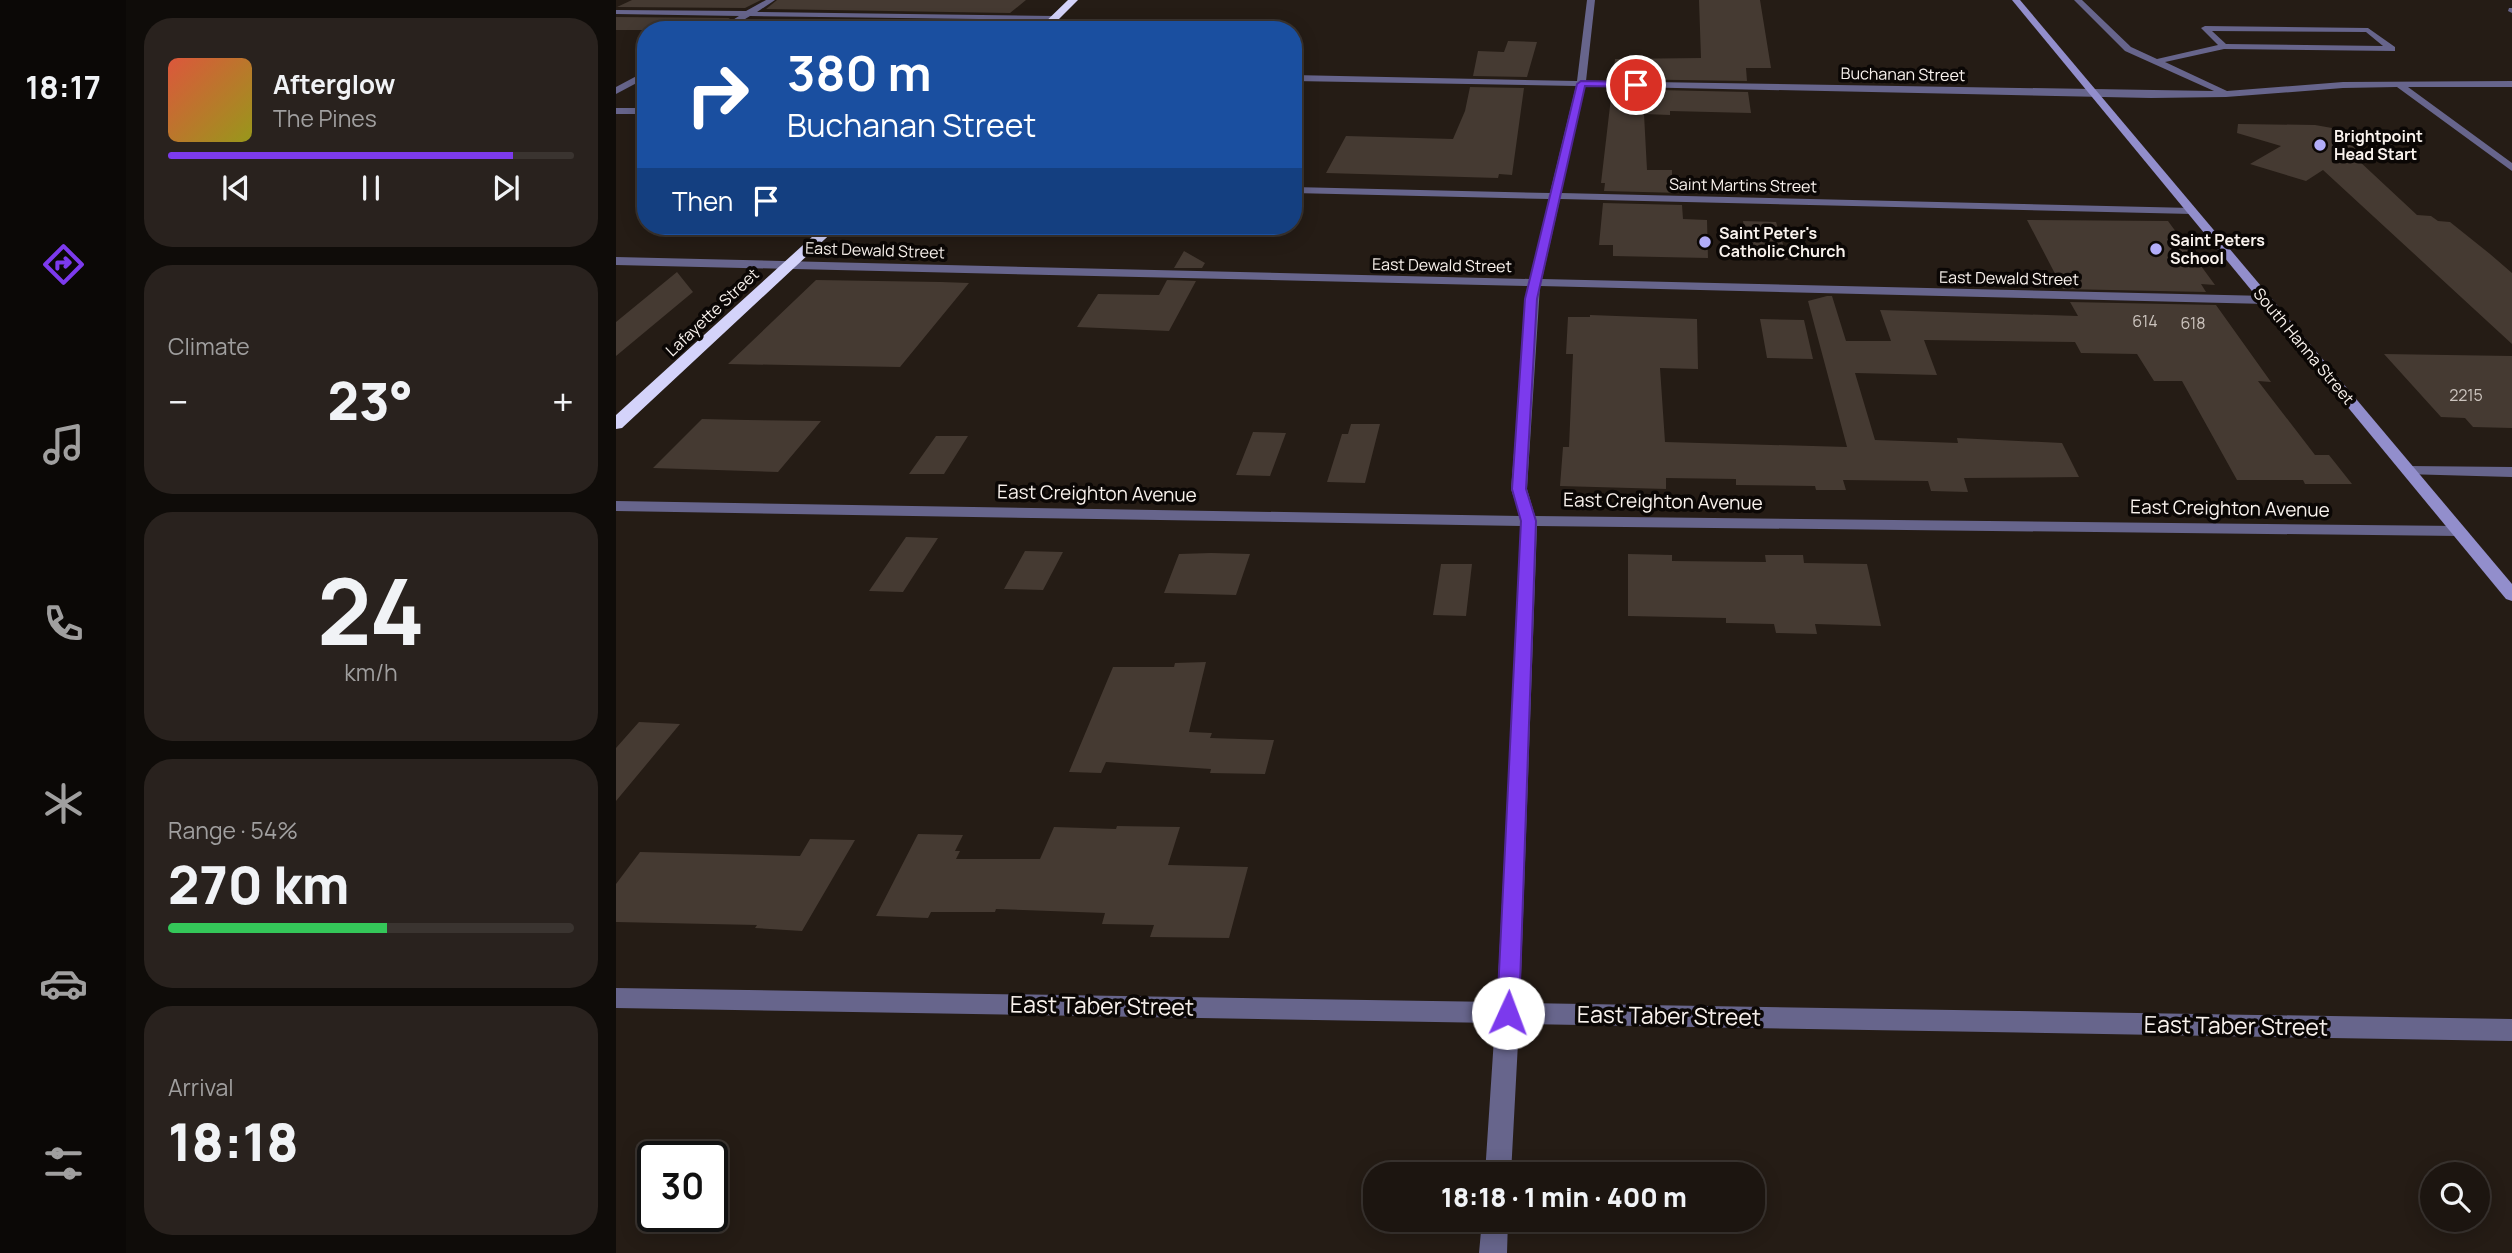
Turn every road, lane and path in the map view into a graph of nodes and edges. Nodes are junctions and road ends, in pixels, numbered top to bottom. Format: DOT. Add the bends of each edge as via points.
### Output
graph roads {
  1 [pos="771,0"];
  2 [pos="1073,0"];
  3 [pos="1591,0"];
  4 [pos="2016,0"];
  5 [pos="2078,0"];
  6 [pos="616,12"];
  7 [pos="749,13"];
  8 [pos="1054,18"];
  9 [pos="736,21"];
  10 [pos="1051,21"];
  11 [pos="2224,47"];
  12 [pos="2155,62"];
  13 [pos="1302,78"];
  14 [pos="637,79"];
  15 [pos="1581,84"];
  16 [pos="2398,84"];
  17 [pos="2512,84"];
  18 [pos="616,91"];
  19 [pos="2096,94"];
  20 [pos="2226,94"];
  21 [pos="616,111"];
  22 [pos="637,111"];
  23 [pos="2512,168"];
  24 [pos="1302,190"];
  25 [pos="1553,197"];
  26 [pos="2192,211"];
  27 [pos="822,235"];
  28 [pos="616,261"];
  29 [pos="790,264"];
  30 [pos="1535,283"];
  31 [pos="2267,300"];
  32 [pos="616,424"];
  33 [pos="2409,471"];
  34 [pos="2512,472"];
  35 [pos="616,506"];
  36 [pos="1529,521"];
  37 [pos="2459,531"];
  38 [pos="2512,595"];
  39 [pos="616,998"];
  40 [pos="1508,1013"];
  41 [pos="2512,1030"];
  42 [pos="1499,1162"];
  43 [pos="1494,1232"];
  44 [pos="1493,1253"];
  1 -- 7 [label="street"];
  2 -- 8 [label="highway"];
  3 -- 15 [label="street"];
  4 -- 19 [label="street, South Hanna Street"];
  5 -- 12 [label="street" via="2116,40"];
  6 -- 7 [label="street"];
  7 -- 8 [label="street"];
  7 -- 9 [label="street"];
  8 -- 10 [label="highway"];
  11 -- 11 [label="street" via="2266,47 2392,49 2368,30 2205,28"];
  11 -- 12 [label="street"];
  12 -- 20 [label="street"];
  13 -- 15 [label="street, Buchanan Street"];
  14 -- 18 [label="street"];
  15 -- 19 [label="street, Buchanan Street"];
  15 -- 25 [label="street"];
  16 -- 17 [label="street, Buchanan Street"];
  16 -- 20 [label="street, Buchanan Street"];
  16 -- 23 [label="street"];
  19 -- 20 [label="street, Buchanan Street"];
  19 -- 26 [label="street, South Hanna Street"];
  21 -- 22 [label="street"];
  24 -- 25 [label="street, Saint Martins Street"];
  25 -- 26 [label="street, Saint Martins Street"];
  25 -- 30 [label="street"];
  26 -- 31 [label="street, South Hanna Street"];
  27 -- 29 [label="highway, Lafayette Street"];
  28 -- 29 [label="street, East Dewald Street"];
  29 -- 30 [label="street, East Dewald Street"];
  29 -- 32 [label="highway, Lafayette Street"];
  30 -- 31 [label="street, East Dewald Street"];
  30 -- 36 [label="street" via="1519,489"];
  31 -- 33 [label="street, South Hanna Street"];
  33 -- 34 [label="street"];
  33 -- 37 [label="street, South Hanna Street"];
  35 -- 36 [label="street, East Creighton Avenue"];
  36 -- 37 [label="street, East Creighton Avenue"];
  36 -- 40 [label="street"];
  37 -- 38 [label="street, South Hanna Street"];
  39 -- 40 [label="street, East Taber Street"];
  40 -- 41 [label="street, East Taber Street"];
  40 -- 42 [label="street"];
  43 -- 44 [label="street"];
}
